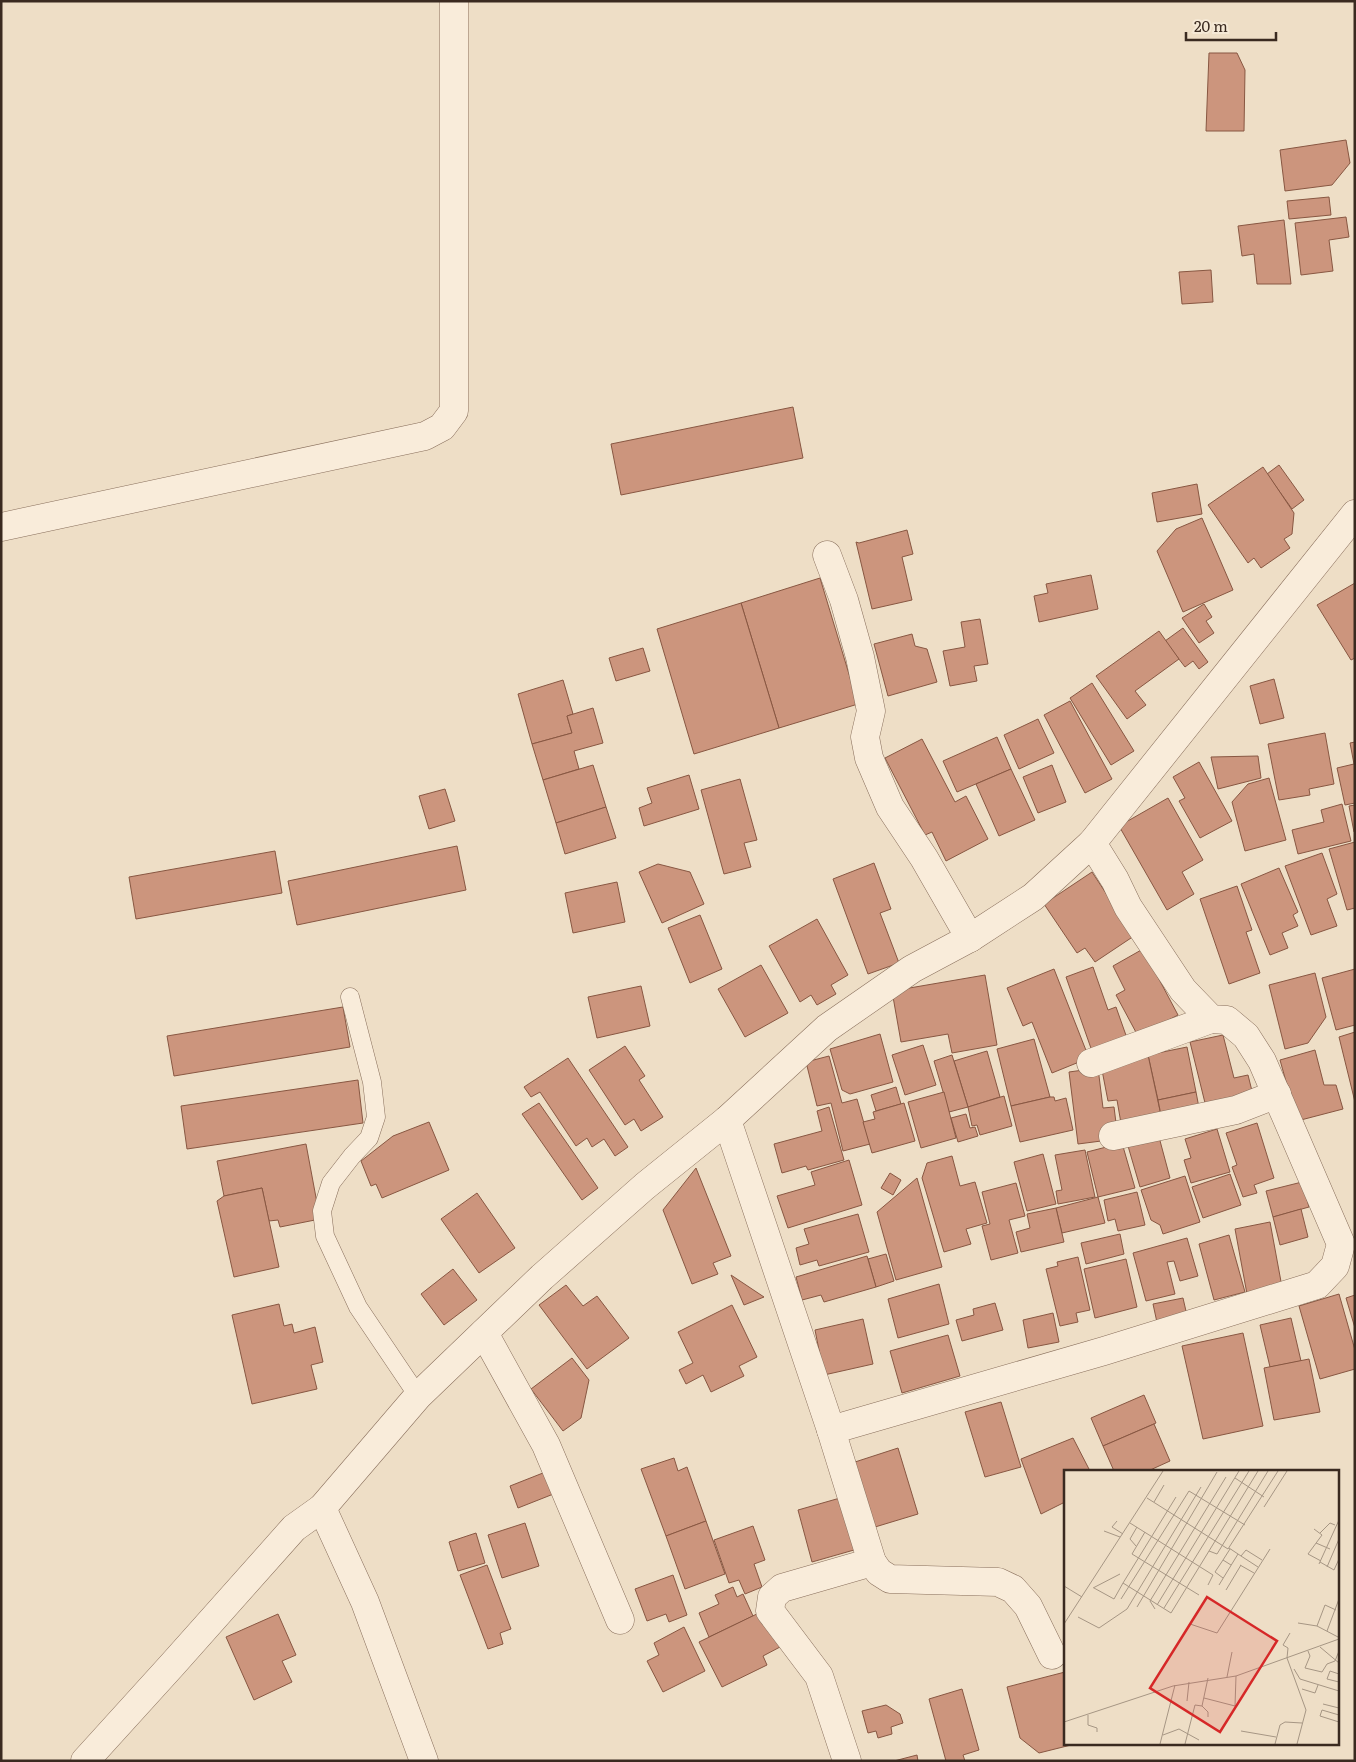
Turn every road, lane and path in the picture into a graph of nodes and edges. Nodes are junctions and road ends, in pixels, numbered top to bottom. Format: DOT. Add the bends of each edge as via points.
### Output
graph roads {
  1 [pos="454,1"];
  2 [pos="1355,514"];
  3 [pos="1,527"];
  4 [pos="827,555"];
  5 [pos="1092,843"];
  6 [pos="970,938"];
  7 [pos="350,997"];
  8 [pos="1211,1019"];
  9 [pos="1091,1063"];
  10 [pos="1277,1094"];
  11 [pos="727,1120"];
  12 [pos="1113,1136"];
  13 [pos="484,1333"];
  14 [pos="418,1396"];
  15 [pos="831,1430"];
  16 [pos="322,1508"];
  17 [pos="872,1562"];
  18 [pos="620,1620"];
  19 [pos="1052,1654"];
  20 [pos="85,1761"];
  21 [pos="424,1761"];
  22 [pos="847,1761"];
  1 -- 3 [label="street" via="454,411 442,427 425,436"];
  2 -- 5 [label="street"];
  4 -- 6 [label="street" via="860,657 871,711 865,737 869,758 890,807"];
  5 -- 6 [label="street" via="1033,897"];
  5 -- 8 [label="street" via="1128,907 1183,990"];
  6 -- 11 [label="street" via="912,969 827,1028"];
  7 -- 14 [label="lane" via="372,1082 376,1117 369,1138 331,1183 322,1211 325,1236 358,1307"];
  8 -- 9 [label="street"];
  8 -- 10 [label="street" via="1227,1020 1246,1036"];
  10 -- 12 [label="street" via="1236,1110"];
  10 -- 15 [label="street" via="1341,1244 1335,1266 1317,1285"];
  11 -- 13 [label="street" via="645,1186"];
  11 -- 15 [label="street"];
  13 -- 14 [label="street"];
  13 -- 18 [label="street" via="546,1445"];
  14 -- 16 [label="street"];
  15 -- 17 [label="street"];
  16 -- 20 [label="street" via="294,1528"];
  16 -- 21 [label="street" via="365,1602"];
  17 -- 19 [label="street" via="879,1572 890,1578 998,1582 1013,1589 1028,1606"];
  17 -- 22 [label="street" via="782,1588 772,1597 770,1610 819,1676"];
}
